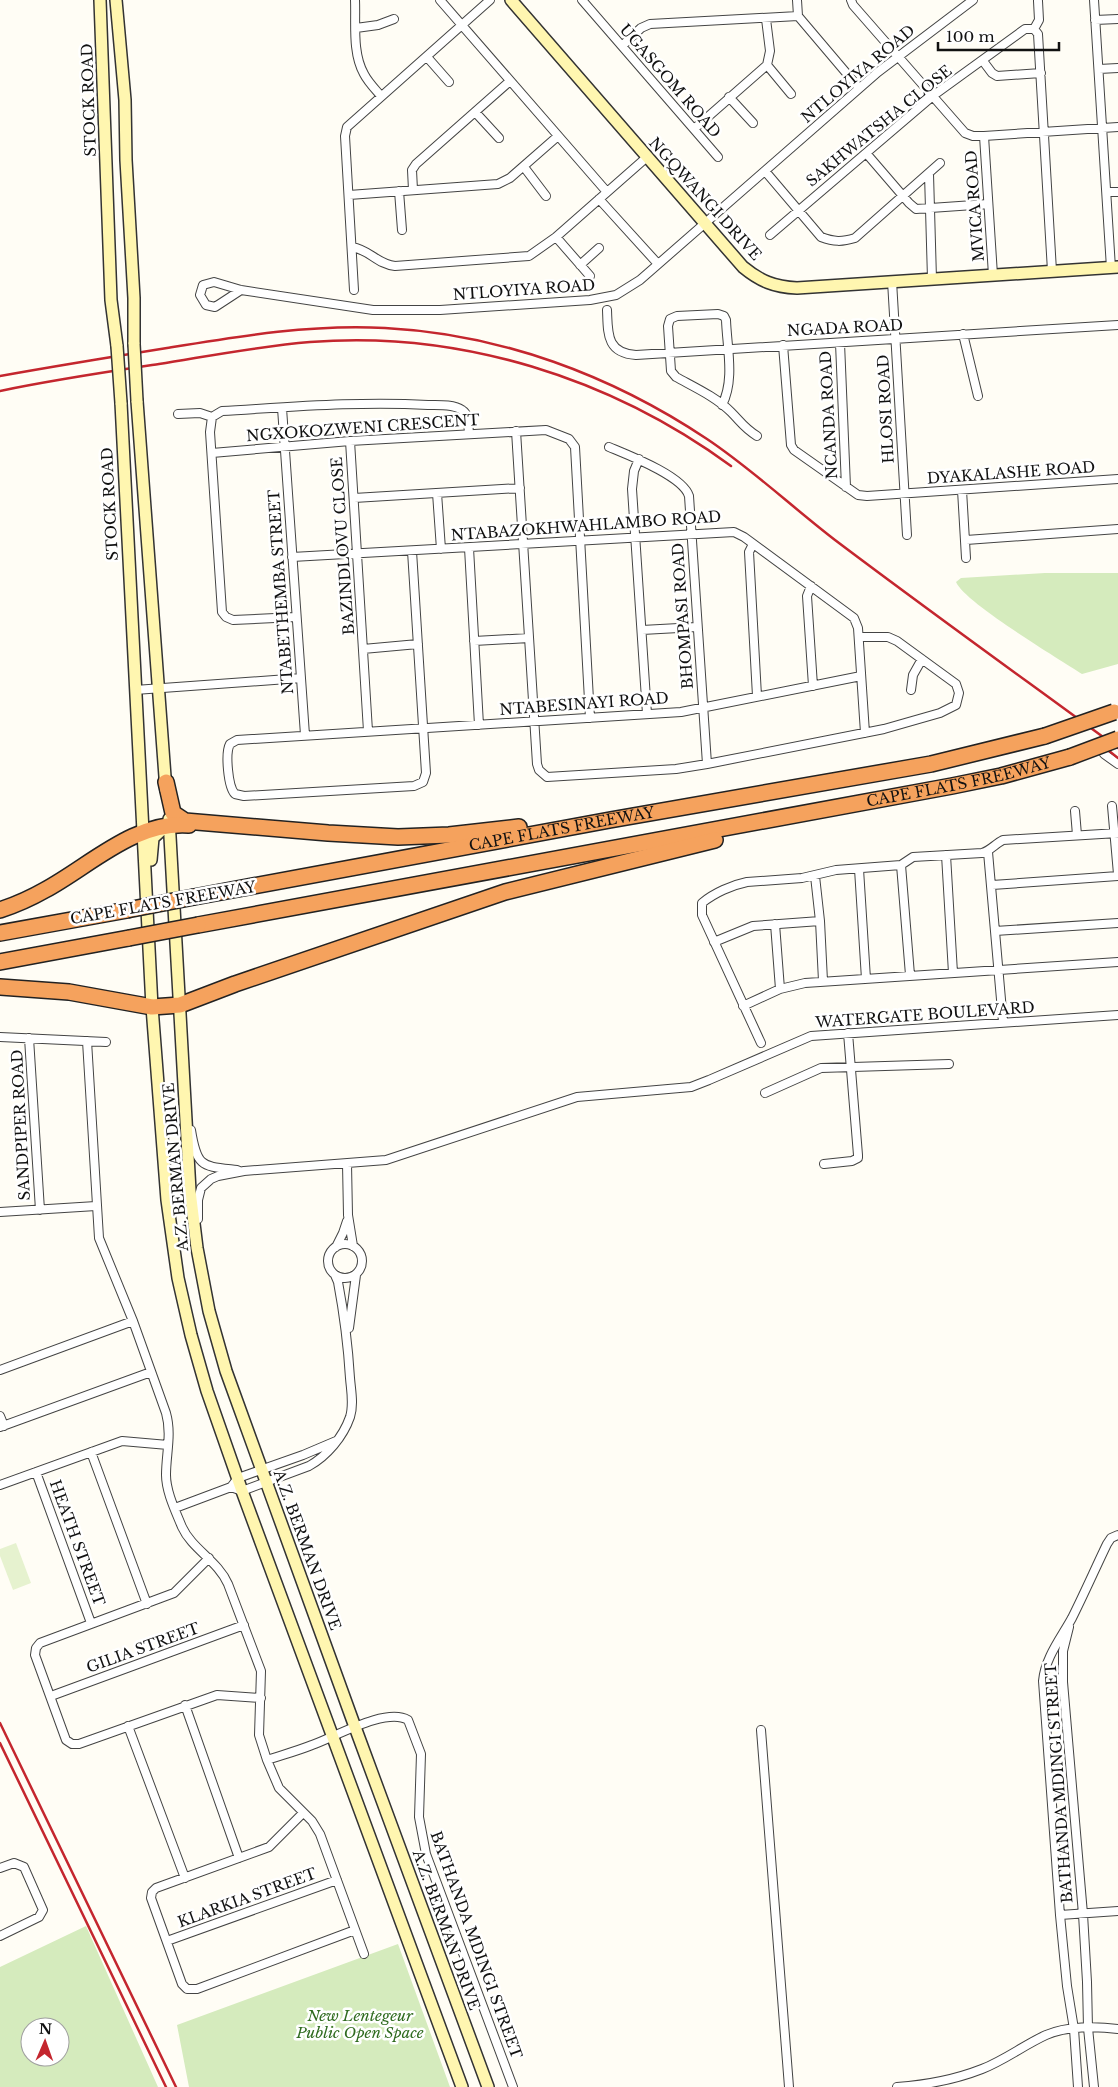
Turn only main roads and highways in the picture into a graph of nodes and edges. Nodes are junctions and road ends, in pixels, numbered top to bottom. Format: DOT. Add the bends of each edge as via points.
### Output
graph roads {
  1 [pos="100,0"];
  2 [pos="116,0"];
  3 [pos="511,0"];
  4 [pos="1115,268"];
  5 [pos="1116,711"];
  6 [pos="1118,739"];
  7 [pos="166,782"];
  8 [pos="822,810"];
  9 [pos="610,820"];
  10 [pos="169,824"];
  11 [pos="144,831"];
  12 [pos="328,834"];
  13 [pos="0,910"];
  14 [pos="0,933"];
  15 [pos="150,959"];
  16 [pos="0,962"];
  17 [pos="0,987"];
  18 [pos="180,1005"];
  19 [pos="152,1007"];
  20 [pos="462,2087"];
  21 [pos="488,2087"];
  1 -- 11 [label="main road, STOCK ROAD, bridge" via="111,300 121,403"];
  2 -- 7 [label="main road, bridge" via="125,100 137,401"];
  3 -- 4 [label="main road, NGQWANGI DRIVE" via="743,267 758,279 772,285 797,288"];
  5 -- 9 [label="highway, CAPE FLATS FREEWAY, bridge" via="1045,736 931,764"];
  6 -- 8 [label="highway, CAPE FLATS FREEWAY, bridge" via="1001,776"];
  7 -- 10 [label="main road"];
  7 -- 12 [label="highway" via="173,813 185,821"];
  8 -- 16 [label="highway, CAPE FLATS FREEWAY, bridge"];
  8 -- 18 [label="highway" via="780,825 505,892"];
  9 -- 12 [label="highway" via="583,819 424,836"];
  9 -- 14 [label="highway, CAPE FLATS FREEWAY, bridge"];
  10 -- 11 [label="highway"];
  10 -- 12 [label="highway"];
  10 -- 15 [label="main road" via="153,838 154,918"];
  10 -- 18 [label="main road"];
  11 -- 13 [label="highway" via="46,890"];
  11 -- 15 [label="main road, STOCK ROAD"];
  15 -- 19 [label="main road, STOCK ROAD"];
  17 -- 19 [label="highway" via="70,992"];
  18 -- 19 [label="highway"];
  18 -- 21 [label="main road, A.Z. BERMAN DRIVE" via="190,1191 197,1248 215,1333 261,1470"];
  19 -- 20 [label="main road, A.Z. BERMAN DRIVE" via="167,1200 178,1278 207,1391 235,1482 242,1491"];
}
